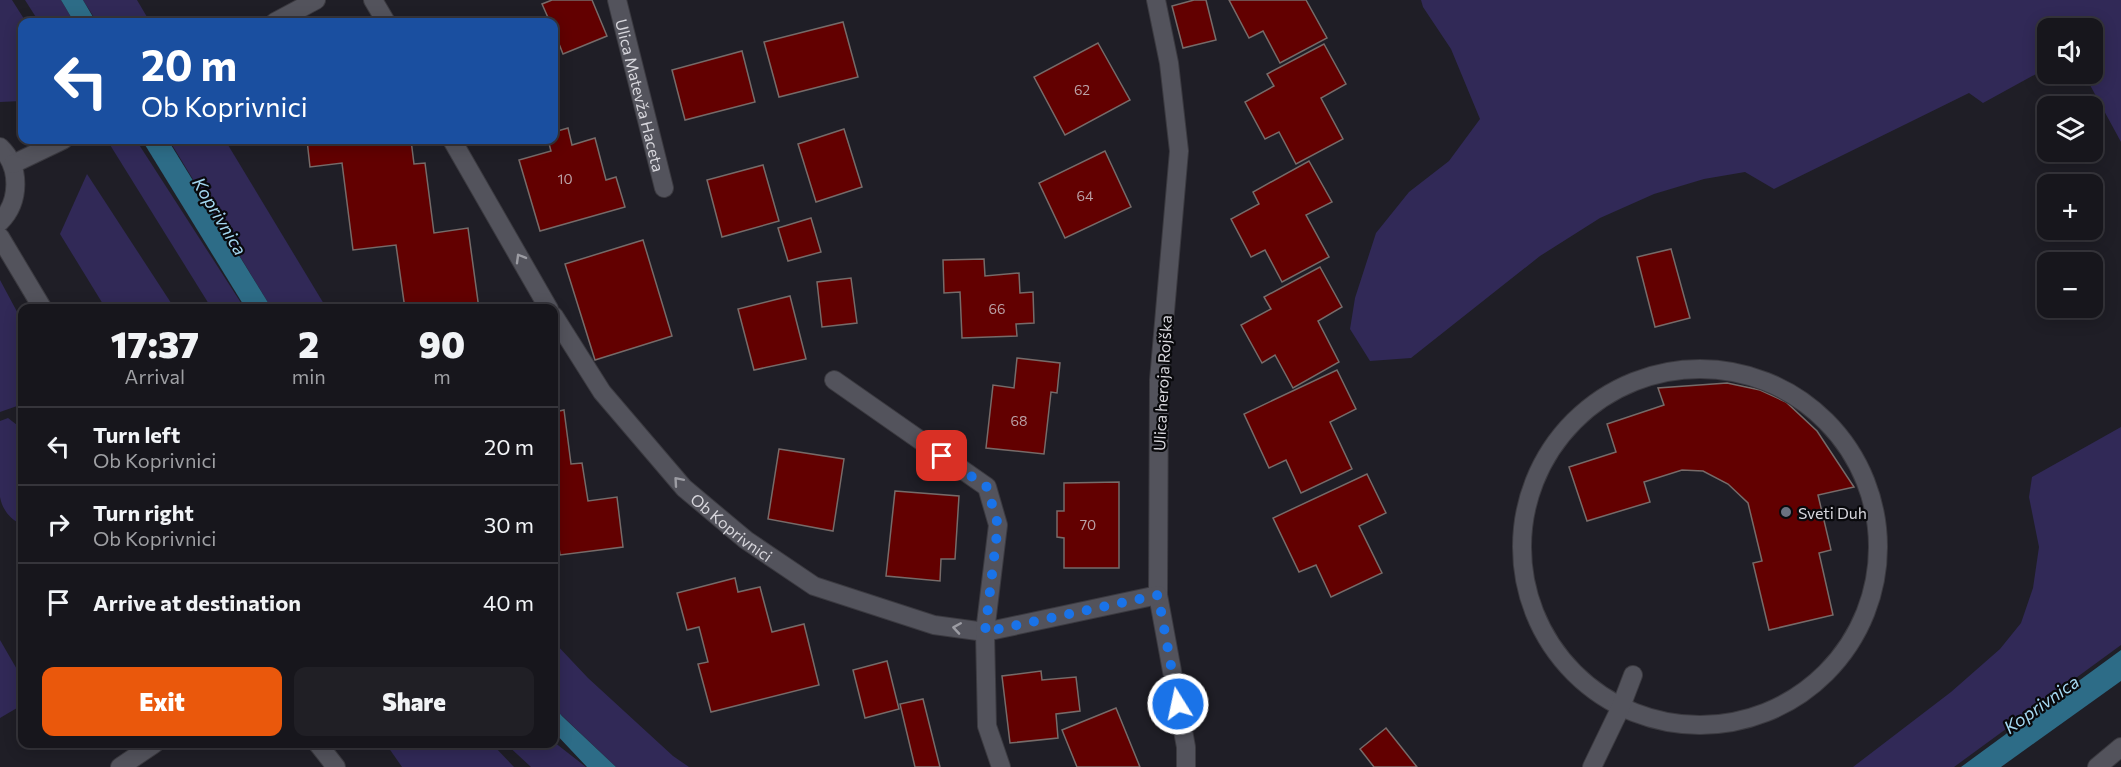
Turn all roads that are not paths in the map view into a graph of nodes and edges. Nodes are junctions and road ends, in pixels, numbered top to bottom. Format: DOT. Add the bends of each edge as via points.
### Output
graph roads {
  1 [pos="316,0"];
  2 [pos="373,0"];
  3 [pos="616,0"];
  4 [pos="1156,0"];
  5 [pos="282,18"];
  6 [pos="384,18"];
  7 [pos="55,144"];
  8 [pos="454,144"];
  9 [pos="0,147"];
  10 [pos="13,164"];
  11 [pos="664,188"];
  12 [pos="0,222"];
  13 [pos="0,237"];
  14 [pos="41,304"];
  15 [pos="546,304"];
  16 [pos="558,322"];
  17 [pos="834,380"];
  18 [pos="1158,595"];
  19 [pos="985,632"];
  20 [pos="1633,675"];
  21 [pos="1620,709"];
  22 [pos="2121,747"];
  23 [pos="148,748"];
  24 [pos="321,748"];
  25 [pos="120,767"];
  26 [pos="336,767"];
  27 [pos="1001,767"];
  28 [pos="1186,767"];
  29 [pos="1592,767"];
  30 [pos="2097,767"];
  1 -- 5 [label="street"];
  2 -- 6 [label="street"];
  3 -- 11 [label="street, Ulica Matevža Haceta"];
  4 -- 18 [label="street, Ulica heroja Rojška" via="1169,63 1179,151 1159,380"];
  7 -- 10 [label="street"];
  15 -- 8 [label="street, one-way"];
  9 -- 10 [label="street"];
  10 -- 12 [label="street" via="14,199"];
  13 -- 14 [label="street"];
  19 -- 16 [label="street, Ob Koprivnici, one-way" via="934,624 814,586 746,540 684,488 602,392"];
  17 -- 19 [label="street" via="987,487 998,525"];
  18 -- 19 [label="street, Ob Koprivnici"];
  18 -- 28 [label="street, Ulica heroja Rojška" via="1186,747"];
  19 -- 27 [label="street" via="987,726"];
  20 -- 21 [label="street"];
  21 -- 21 [label="street" via="1688,727 1758,719 1819,684 1862,628 1880,560 1871,490 1836,429 1780,386 1713,367 1643,376 1582,411 1539,467 1521,535 1530,605 1564,666"];
  21 -- 29 [label="street"];
  22 -- 30 [label="street"];
  23 -- 25 [label="street"];
  24 -- 26 [label="street"];
}
